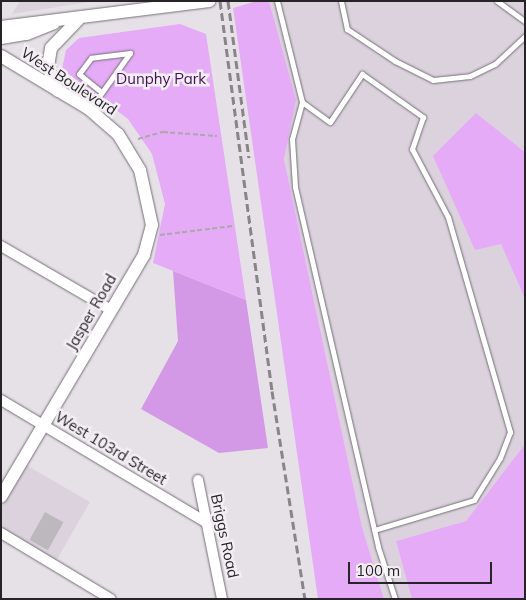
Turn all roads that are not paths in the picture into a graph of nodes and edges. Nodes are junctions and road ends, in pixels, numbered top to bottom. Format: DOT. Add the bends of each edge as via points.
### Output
graph roads {
  1 [pos="209,1"];
  2 [pos="276,1"];
  3 [pos="341,1"];
  4 [pos="497,1"];
  5 [pos="78,20"];
  6 [pos="57,21"];
  7 [pos="525,21"];
  8 [pos="1,27"];
  9 [pos="525,36"];
  10 [pos="1,38"];
  11 [pos="1,56"];
  12 [pos="58,91"];
  13 [pos="100,91"];
  14 [pos="302,102"];
  15 [pos="89,109"];
  16 [pos="118,134"];
  17 [pos="1,246"];
  18 [pos="111,310"];
  19 [pos="1,400"];
  20 [pos="44,426"];
  21 [pos="198,480"];
  22 [pos="1,497"];
  23 [pos="206,522"];
  24 [pos="374,530"];
  25 [pos="1,533"];
  26 [pos="111,599"];
  27 [pos="222,599"];
  28 [pos="395,599"];
  1 -- 5 [label="street"];
  2 -- 14 [label="lane"];
  3 -- 9 [label="lane" via="347,29 395,61 433,80 470,76 495,64"];
  4 -- 7 [label="lane"];
  5 -- 6 [label="street"];
  5 -- 12 [label="street" via="51,48 48,67"];
  6 -- 8 [label="street"];
  6 -- 10 [label="street" via="27,34"];
  11 -- 12 [label="street, West Boulevard"];
  12 -- 15 [label="street, West Boulevard"];
  13 -- 13 [label="lane" via="108,80 130,53 91,58 79,74"];
  13 -- 15 [label="lane"];
  14 -- 24 [label="lane" via="292,139 292,168"];
  14 -- 24 [label="lane" via="330,122 362,74 423,117 412,149 448,216 510,432 500,458 474,500"];
  15 -- 16 [label="street, West Boulevard"];
  16 -- 18 [label="street, Jasper Road" via="140,170 152,225 144,255"];
  17 -- 18 [label="street"];
  18 -- 20 [label="street, Jasper Road"];
  19 -- 20 [label="street, West 103rd Street"];
  20 -- 22 [label="street, Jasper Road"];
  20 -- 23 [label="street, West 103rd Street"];
  21 -- 23 [label="street, Briggs Road"];
  23 -- 27 [label="street, Briggs Road"];
  24 -- 28 [label="lane"];
  25 -- 26 [label="street"];
}
